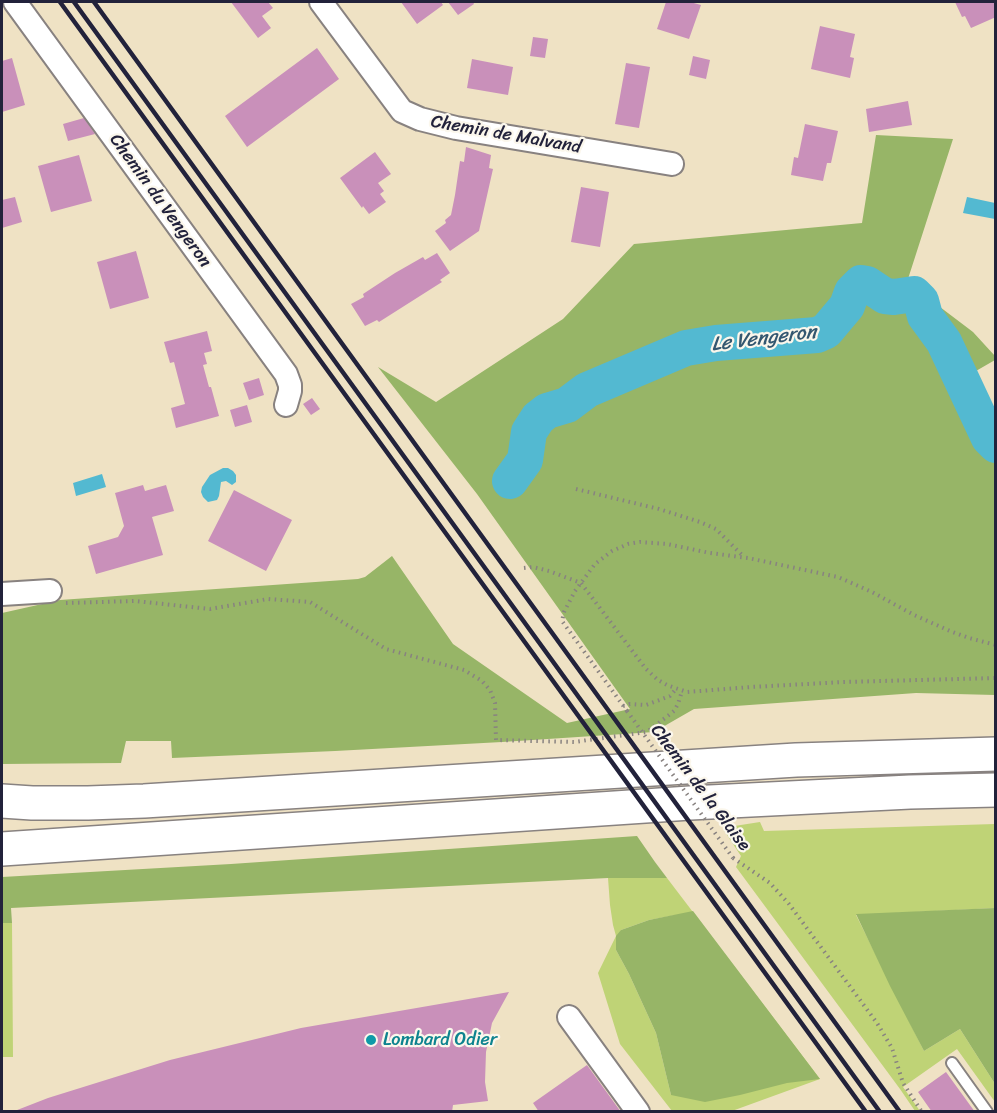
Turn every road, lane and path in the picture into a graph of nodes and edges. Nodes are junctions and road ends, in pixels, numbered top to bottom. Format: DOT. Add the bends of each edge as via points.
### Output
graph roads {
  1 [pos="15,2"];
  2 [pos="322,2"];
  3 [pos="672,164"];
  4 [pos="285,405"];
  5 [pos="576,489"];
  6 [pos="745,557"];
  7 [pos="524,568"];
  8 [pos="581,583"];
  9 [pos="50,591"];
  10 [pos="2,594"];
  11 [pos="996,645"];
  12 [pos="996,678"];
  13 [pos="676,689"];
  14 [pos="682,691"];
  15 [pos="625,708"];
  16 [pos="996,754"];
  17 [pos="996,790"];
  18 [pos="2,801"];
  19 [pos="2,849"];
  20 [pos="569,1017"];
  21 [pos="952,1063"];
  22 [pos="638,1112"];
  23 [pos="922,1112"];
  24 [pos="987,1112"];
  1 -- 4 [label="street, Chemin du Vengeron" via="286,374 290,391"];
  2 -- 3 [label="street, Chemin de Malvand" via="402,111 456,128"];
  5 -- 6 [label="path" via="700,522 716,529"];
  6 -- 8 [label="path" via="640,542 612,551 595,564"];
  6 -- 11 [label="path" via="838,577 950,631"];
  7 -- 8 [label="path" via="549,571"];
  8 -- 13 [label="path" via="646,669"];
  8 -- 15 [label="path, Chemin de la Glaise" via="562,621"];
  9 -- 10 [label="street"];
  9 -- 14 [label="path" via="58,603 135,601 210,609 268,598 310,602 386,649 464,670 482,681 495,703 496,740 574,742 647,732 674,711"];
  12 -- 14 [label="path"];
  13 -- 14 [label="path"];
  13 -- 15 [label="path" via="670,696 646,705 630,704"];
  15 -- 23 [label="path, Chemin de la Glaise, bridge" via="733,858 770,884 789,904 877,1023 892,1048 903,1083"];
  16 -- 18 [label="highway" via="697,765 144,801"];
  17 -- 19 [label="highway" via="679,803"];
  20 -- 22 [label="street"];
  21 -- 24 [label="lane"];
}
